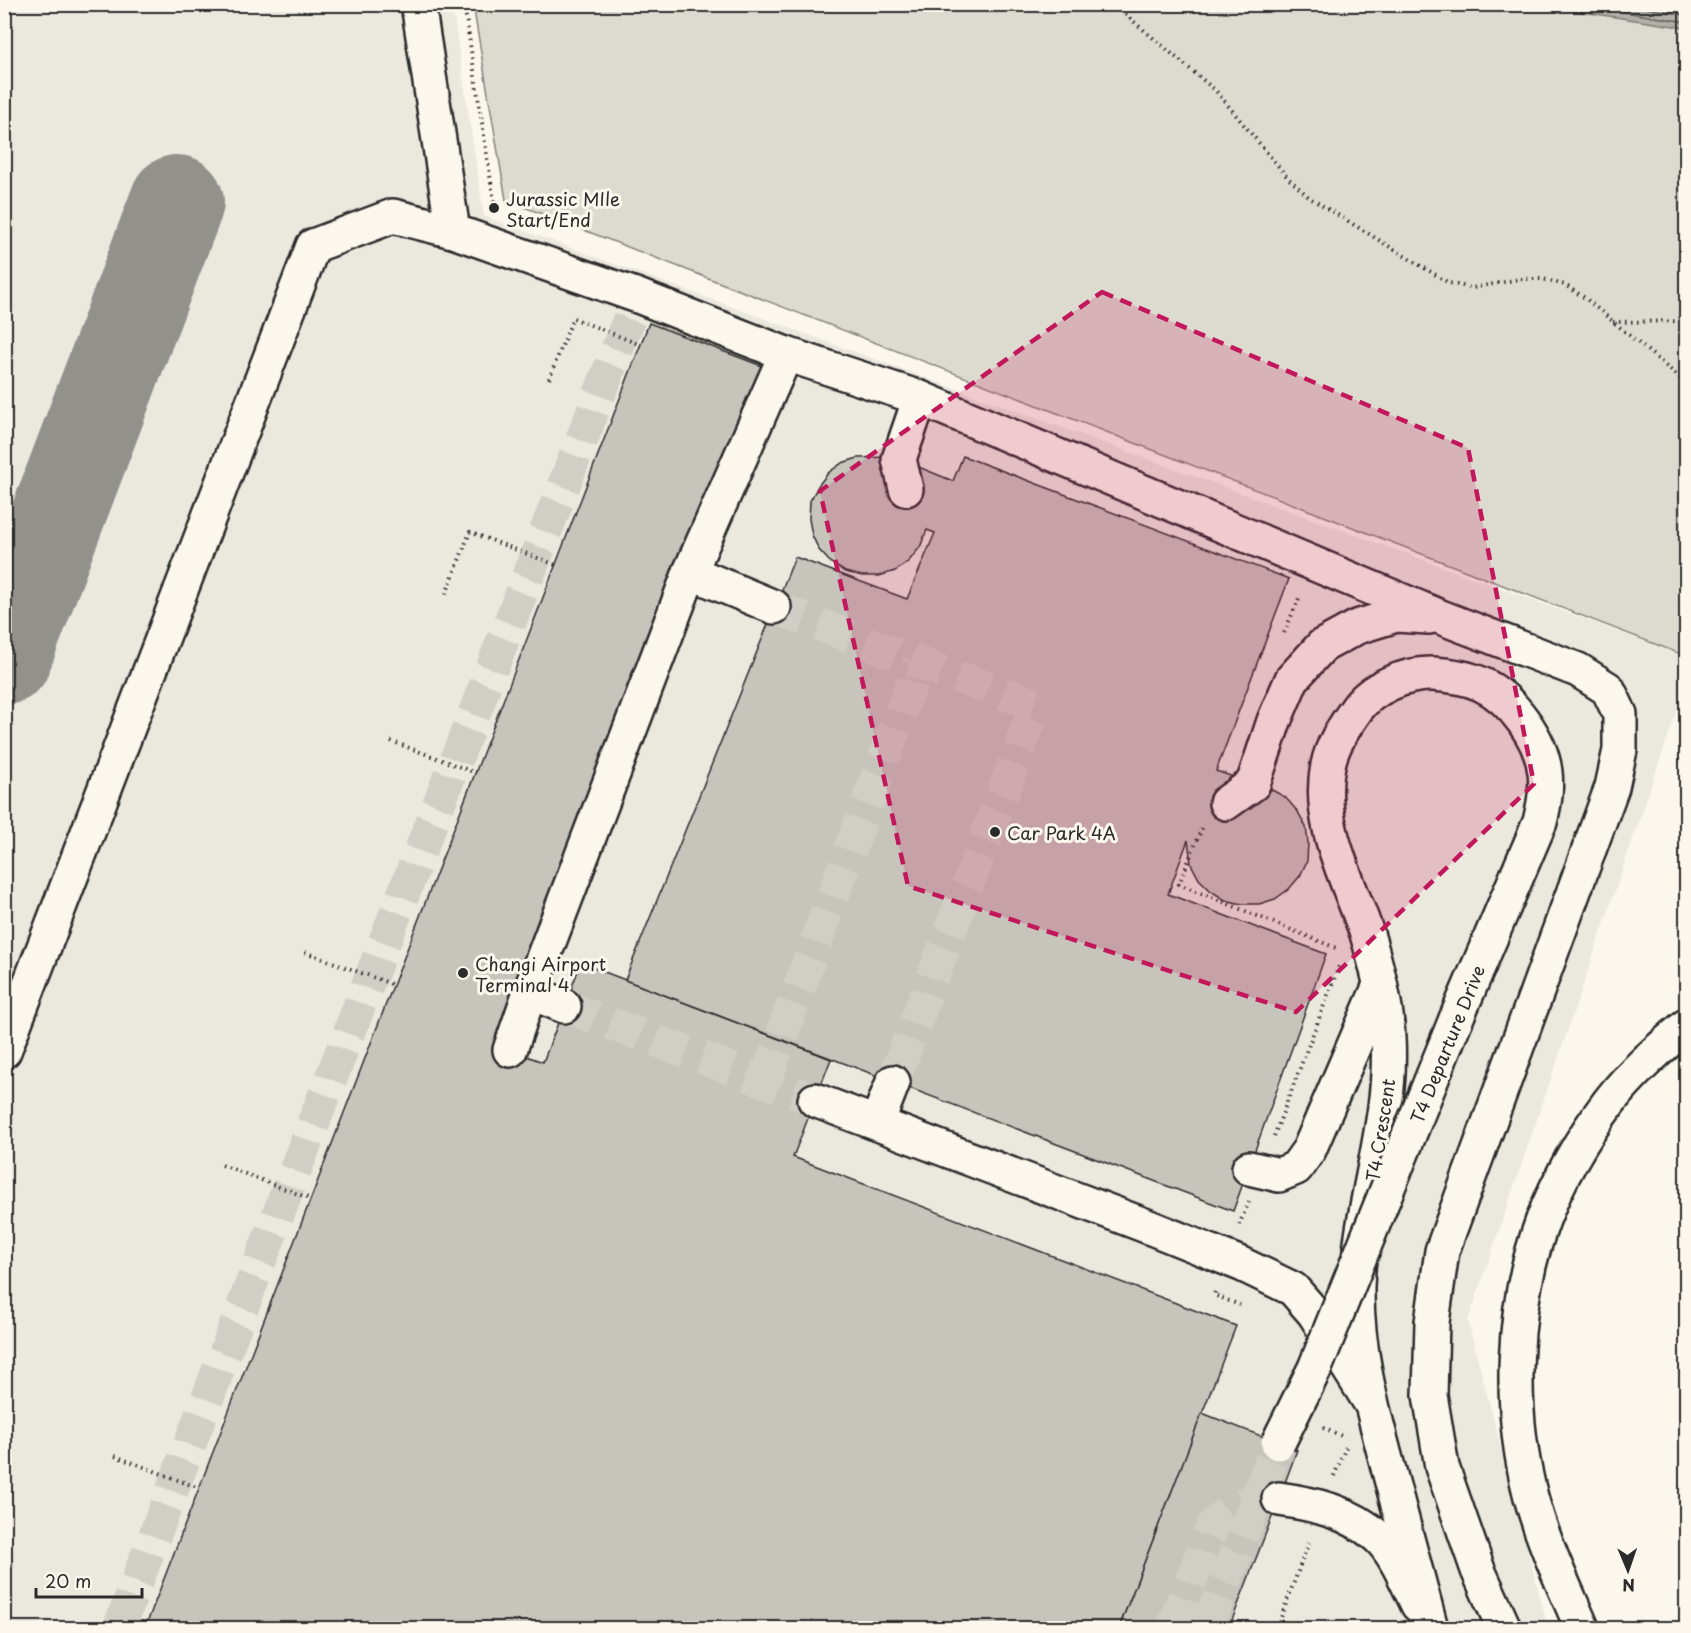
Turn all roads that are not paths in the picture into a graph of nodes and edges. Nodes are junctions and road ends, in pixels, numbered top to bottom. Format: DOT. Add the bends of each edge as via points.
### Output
graph roads {
  1 [pos="418,4"];
  2 [pos="453,231"];
  3 [pos="786,354"];
  4 [pos="920,398"];
  5 [pos="902,474"];
  6 [pos="690,572"];
  7 [pos="774,607"];
  8 [pos="1443,618"];
  9 [pos="1453,675"];
  10 [pos="1226,803"];
  11 [pos="1380,985"];
  12 [pos="530,992"];
  13 [pos="564,1006"];
  14 [pos="1686,1026"];
  15 [pos="510,1050"];
  16 [pos="4,1051"];
  17 [pos="893,1082"];
  18 [pos="815,1100"];
  19 [pos="877,1123"];
  20 [pos="1248,1168"];
  21 [pos="1370,1402"];
  22 [pos="1278,1443"];
  23 [pos="1279,1499"];
  24 [pos="1498,1615"];
  25 [pos="1431,1629"];
  26 [pos="1582,1629"];
  1 -- 2 [label="main road"];
  2 -- 3 [label="main road" via="638,296"];
  2 -- 16 [label="main road" via="393,216 313,246"];
  3 -- 4 [label="main road"];
  3 -- 6 [label="main road"];
  4 -- 5 [label="main road"];
  4 -- 8 [label="main road"];
  6 -- 7 [label="main road"];
  6 -- 12 [label="main road"];
  8 -- 10 [label="main road" via="1396,615 1358,627 1322,646 1292,679 1253,784"];
  8 -- 24 [label="main road" via="1578,670 1608,689 1620,714 1620,750 1612,787 1442,1251 1432,1322 1430,1395 1442,1467"];
  9 -- 11 [label="main road, T4 Crescent" via="1426,674 1400,679 1375,691 1343,728 1328,764 1331,830"];
  9 -- 22 [label="main road, T4 Departure Drive, bridge" via="1483,685 1507,702 1526,725 1545,771 1540,822 1315,1368"];
  11 -- 20 [label="main road" via="1309,1150 1296,1168 1279,1175"];
  11 -- 21 [label="main road, T4 Crescent" via="1390,1067 1364,1220 1358,1286 1359,1335"];
  12 -- 13 [label="main road"];
  12 -- 15 [label="main road"];
  14 -- 26 [label="main road" via="1636,1071 1583,1139 1543,1221 1521,1312 1515,1402 1520,1444 1544,1538"];
  17 -- 19 [label="main road"];
  18 -- 19 [label="main road"];
  19 -- 21 [label="main road" via="1227,1258 1293,1289 1314,1313"];
  21 -- 25 [label="main road, T4 Crescent"];
  23 -- 25 [label="main road" via="1323,1507 1352,1519 1378,1538 1392,1555"];
}
